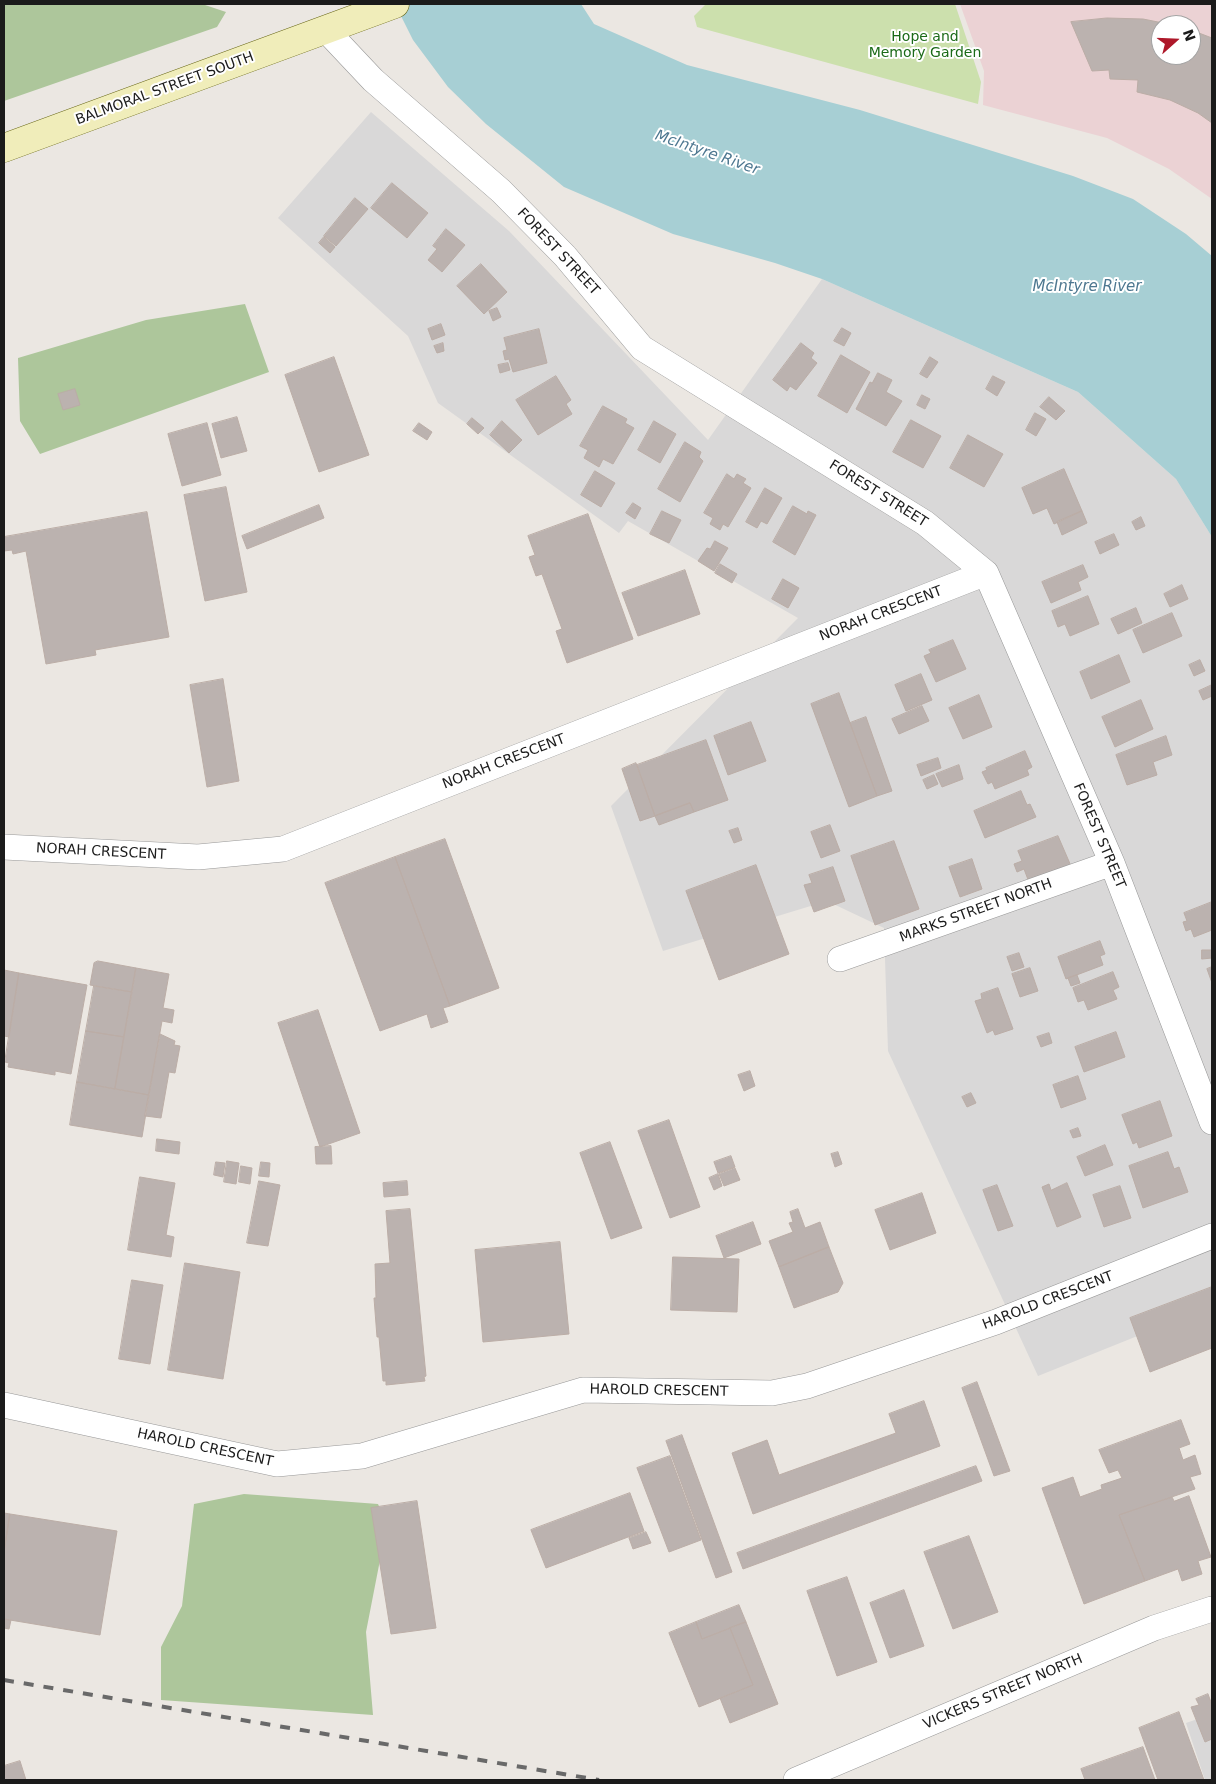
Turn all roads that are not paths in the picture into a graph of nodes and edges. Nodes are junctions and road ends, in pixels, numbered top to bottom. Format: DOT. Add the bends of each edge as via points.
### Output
graph roads {
  1 [pos="389,6"];
  2 [pos="325,29"];
  3 [pos="4,148"];
  4 [pos="986,573"];
  5 [pos="4,847"];
  6 [pos="1112,862"];
  7 [pos="840,960"];
  8 [pos="1212,1122"];
  9 [pos="1212,1236"];
  10 [pos="4,1405"];
  11 [pos="1212,1609"];
  12 [pos="796,1780"];
  1 -- 2 [label="main road, BALMORAL STREET SOUTH"];
  2 -- 3 [label="main road, BALMORAL STREET SOUTH"];
  2 -- 4 [label="street, FOREST STREET" via="373,80 501,191 565,256 642,348 925,523"];
  4 -- 5 [label="street, NORAH CRESCENT" via="283,849 198,857"];
  4 -- 6 [label="street, FOREST STREET"];
  6 -- 7 [label="street, MARKS STREET NORTH"];
  6 -- 8 [label="street, FOREST STREET"];
  9 -- 10 [label="street, HAROLD CRESCENT" via="996,1322 807,1386 772,1392 583,1390 362,1456 276,1464"];
  11 -- 12 [label="street, VICKERS STREET NORTH" via="1154,1628"];
}
